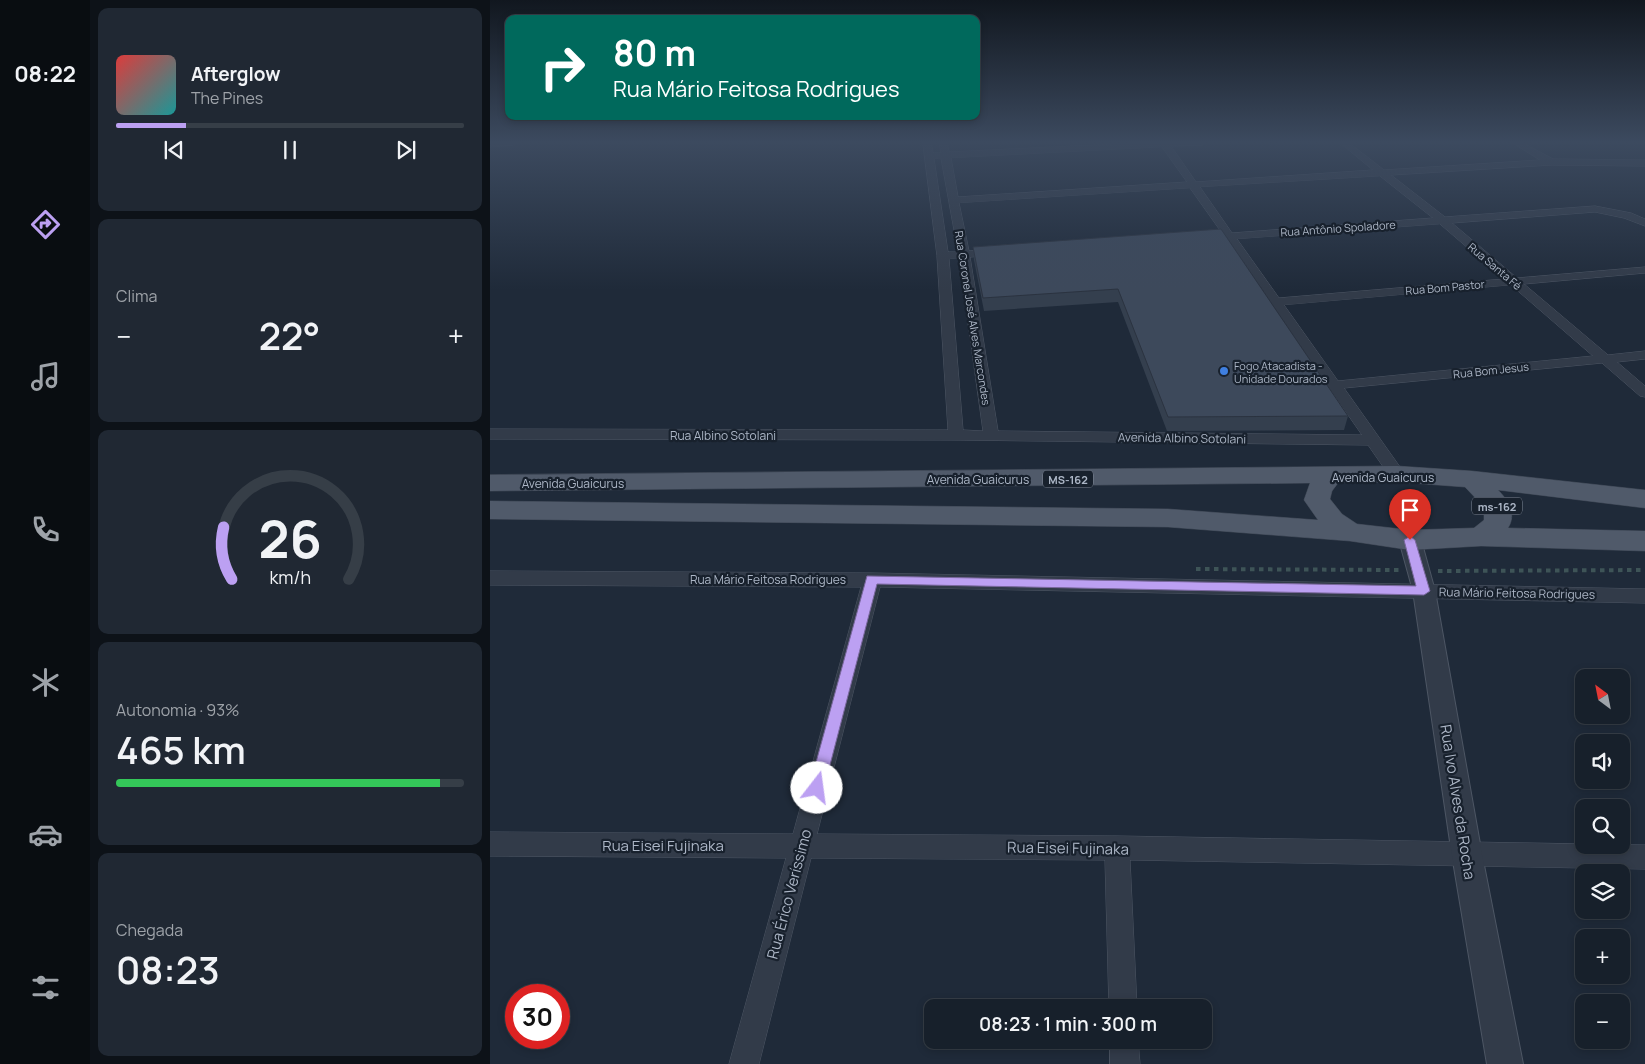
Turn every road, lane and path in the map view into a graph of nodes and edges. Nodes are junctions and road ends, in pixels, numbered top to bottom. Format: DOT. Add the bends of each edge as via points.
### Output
graph roads {
  1 [pos="934,192"];
  2 [pos="952,192"];
  3 [pos="1088,192"];
  4 [pos="1199,192"];
  5 [pos="1407,192"];
  6 [pos="954,200"];
  7 [pos="1442,220"];
  8 [pos="1645,223"];
  9 [pos="1231,236"];
  10 [pos="1187,239"];
  11 [pos="1013,251"];
  12 [pos="964,255"];
  13 [pos="943,256"];
  14 [pos="1645,270"];
  15 [pos="1514,281"];
  16 [pos="1274,302"];
  17 [pos="1645,355"];
  18 [pos="1604,359"];
  19 [pos="1336,386"];
  20 [pos="1645,393"];
  21 [pos="490,434"];
  22 [pos="956,435"];
  23 [pos="991,435"];
  24 [pos="1373,440"];
  25 [pos="1397,474"];
  26 [pos="1330,476"];
  27 [pos="1472,479"];
  28 [pos="490,483"];
  29 [pos="1645,499"];
  30 [pos="490,510"];
  31 [pos="1350,532"];
  32 [pos="1481,537"];
  33 [pos="1410,540"];
  34 [pos="1645,541"];
  35 [pos="490,578"];
  36 [pos="872,580"];
  37 [pos="1424,591"];
  38 [pos="1645,596"];
  39 [pos="490,844"];
  40 [pos="802,845"];
  41 [pos="1117,848"];
  42 [pos="1467,855"];
  43 [pos="1645,857"];
  44 [pos="1122,999"];
  45 [pos="1124,1049"];
  46 [pos="744,1064"];
  47 [pos="1125,1064"];
  48 [pos="1505,1064"];
  1 -- 13 [label="street, Rua Coronel José Alves Marcondes"];
  2 -- 6 [label="street, Rua Coronel José Alves Marcondes"];
  3 -- 6 [label="street"];
  4 -- 9 [label="street"];
  5 -- 7 [label="street, Rua Santa Fé"];
  6 -- 12 [label="street, Rua Coronel José Alves Marcondes"];
  7 -- 8 [label="street, Rua Antônio Spoladore" via="1595,208"];
  7 -- 9 [label="street, Rua Antônio Spoladore"];
  7 -- 15 [label="street, Rua Santa Fé"];
  9 -- 10 [label="street, Rua Antônio Spoladore"];
  9 -- 16 [label="street"];
  11 -- 12 [label="street"];
  12 -- 13 [label="street"];
  12 -- 23 [label="street, Rua Coronel José Alves Marcondes"];
  13 -- 22 [label="street, Rua Coronel José Alves Marcondes"];
  14 -- 15 [label="street, Rua Bom Pastor"];
  15 -- 16 [label="street, Rua Bom Pastor"];
  15 -- 18 [label="street, Rua Santa Fé"];
  16 -- 19 [label="street"];
  17 -- 18 [label="street, Rua Bom Jesus"];
  18 -- 19 [label="street, Rua Bom Jesus"];
  18 -- 20 [label="street, Rua Santa Fé"];
  19 -- 24 [label="street"];
  21 -- 22 [label="street, Rua Albino Sotolani"];
  22 -- 23 [label="street, Rua Albino Sotolani"];
  23 -- 24 [label="street, Avenida Albino Sotolani"];
  24 -- 25 [label="street"];
  25 -- 26 [label="main road, Avenida Guaicurus / MS-162"];
  25 -- 27 [label="main road, Avenida Guaicurus / MS-162"];
  26 -- 28 [label="main road, Avenida Guaicurus / MS-162"];
  26 -- 31 [label="main road" via="1319,489 1317,500 1332,520"];
  27 -- 29 [label="main road, Avenida Guaicurus / MS-162"];
  27 -- 32 [label="main road, ms-162" via="1497,505 1498,523"];
  30 -- 31 [label="main road" via="1168,518"];
  31 -- 33 [label="main road"];
  32 -- 33 [label="main road"];
  32 -- 34 [label="main road"];
  33 -- 37 [label="street, Rua Ivo Alves da Rocha"];
  35 -- 36 [label="street, Rua Mário Feitosa Rodrigues"];
  36 -- 37 [label="street, Rua Mário Feitosa Rodrigues"];
  36 -- 40 [label="street, Rua Érico Veríssimo"];
  37 -- 38 [label="street, Rua Mário Feitosa Rodrigues"];
  37 -- 42 [label="street, Rua Ivo Alves da Rocha"];
  39 -- 40 [label="street, Rua Eisei Fujinaka"];
  40 -- 41 [label="street, Rua Eisei Fujinaka"];
  40 -- 46 [label="street, Rua Érico Veríssimo"];
  41 -- 42 [label="street, Rua Eisei Fujinaka"];
  41 -- 44 [label="street"];
  42 -- 43 [label="street, Rua Eisei Fujinaka"];
  42 -- 48 [label="street, Rua Ivo Alves da Rocha"];
  45 -- 47 [label="street"];
}
